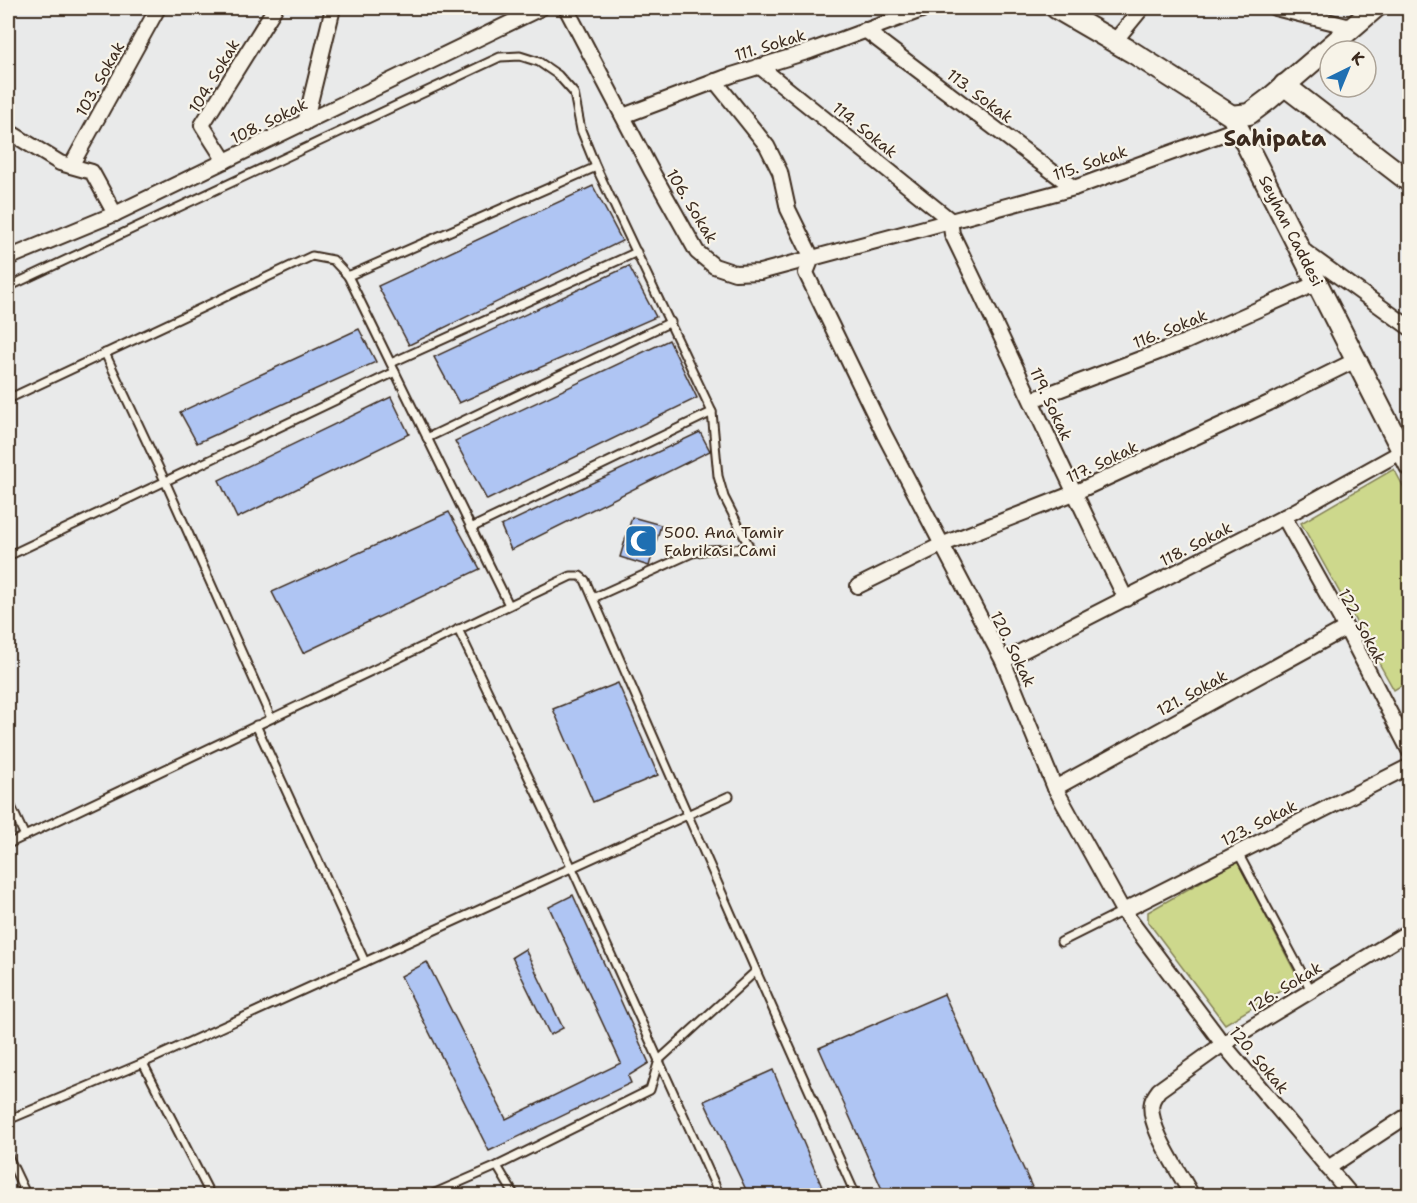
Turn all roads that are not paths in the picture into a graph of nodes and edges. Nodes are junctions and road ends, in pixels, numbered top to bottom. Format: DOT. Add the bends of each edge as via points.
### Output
graph roads {
  1 [pos="158,8"];
  2 [pos="274,8"];
  3 [pos="333,8"];
  4 [pos="541,8"];
  5 [pos="566,8"];
  6 [pos="927,8"];
  7 [pos="1056,8"];
  8 [pos="1142,8"];
  9 [pos="1275,8"];
  10 [pos="1375,8"];
  11 [pos="1352,27"];
  12 [pos="865,30"];
  13 [pos="1114,42"];
  14 [pos="759,66"];
  15 [pos="715,81"];
  16 [pos="1284,85"];
  17 [pos="623,117"];
  18 [pos="1236,122"];
  19 [pos="304,123"];
  20 [pos="8,131"];
  21 [pos="225,161"];
  22 [pos="71,166"];
  23 [pos="596,167"];
  24 [pos="1410,182"];
  25 [pos="1074,188"];
  26 [pos="115,214"];
  27 [pos="950,220"];
  28 [pos="1299,248"];
  29 [pos="638,252"];
  30 [pos="8,258"];
  31 [pos="812,258"];
  32 [pos="348,276"];
  33 [pos="1317,283"];
  34 [pos="8,287"];
  35 [pos="671,322"];
  36 [pos="1410,328"];
  37 [pos="105,353"];
  38 [pos="1356,360"];
  39 [pos="391,363"];
  40 [pos="395,372"];
  41 [pos="8,399"];
  42 [pos="1032,400"];
  43 [pos="712,412"];
  44 [pos="427,438"];
  45 [pos="1405,459"];
  46 [pos="165,481"];
  47 [pos="1074,493"];
  48 [pos="1284,517"];
  49 [pos="471,528"];
  50 [pos="942,545"];
  51 [pos="8,556"];
  52 [pos="858,586"];
  53 [pos="593,598"];
  54 [pos="1126,599"];
  55 [pos="508,605"];
  56 [pos="1346,628"];
  57 [pos="458,629"];
  58 [pos="1003,661"];
  59 [pos="271,718"];
  60 [pos="256,725"];
  61 [pos="1410,752"];
  62 [pos="1410,766"];
  63 [pos="1055,788"];
  64 [pos="729,796"];
  65 [pos="8,800"];
  66 [pos="687,815"];
  67 [pos="26,836"];
  68 [pos="8,844"];
  69 [pos="1238,853"];
  70 [pos="572,868"];
  71 [pos="1124,911"];
  72 [pos="1410,932"];
  73 [pos="1061,942"];
  74 [pos="365,962"];
  75 [pos="756,971"];
  76 [pos="1311,990"];
  77 [pos="1223,1044"];
  78 [pos="659,1060"];
  79 [pos="143,1064"];
  80 [pos="1410,1113"];
  81 [pos="8,1120"];
  82 [pos="8,1156"];
  83 [pos="497,1166"];
  84 [pos="1328,1168"];
  85 [pos="27,1196"];
  86 [pos="211,1196"];
  87 [pos="428,1196"];
  88 [pos="515,1196"];
  89 [pos="720,1196"];
  90 [pos="856,1196"];
  91 [pos="1192,1196"];
  92 [pos="1352,1196"];
  1 -- 22 [label="street, 103. Sokak"];
  2 -- 21 [label="street, 104. Sokak" via="202,125"];
  3 -- 19 [label="street"];
  4 -- 19 [label="street, 108. Sokak"];
  5 -- 17 [label="street, 106. Sokak"];
  6 -- 12 [label="street, 111. Sokak"];
  7 -- 13 [label="main road"];
  8 -- 13 [label="street"];
  9 -- 11 [label="street"];
  10 -- 11 [label="main road"];
  11 -- 16 [label="main road"];
  12 -- 14 [label="street, 111. Sokak"];
  12 -- 25 [label="street, 113. Sokak"];
  13 -- 18 [label="main road"];
  14 -- 15 [label="street, 111. Sokak"];
  14 -- 27 [label="street, 114. Sokak"];
  15 -- 17 [label="street, 111. Sokak"];
  15 -- 31 [label="street, 120. Sokak" via="767,146 780,172 788,209"];
  16 -- 18 [label="main road"];
  16 -- 24 [label="main road"];
  17 -- 31 [label="street, 106. Sokak" via="697,252 714,266 735,273 760,272"];
  18 -- 25 [label="street, 115. Sokak"];
  18 -- 28 [label="main road, Seyhan Caddesi"];
  19 -- 21 [label="street, 108. Sokak"];
  20 -- 22 [label="street"];
  21 -- 26 [label="street, 108. Sokak"];
  22 -- 26 [label="street" via="92,172"];
  23 -- 29 [label="lane"];
  23 -- 32 [label="lane"];
  23 -- 34 [label="lane" via="581,130 574,93 539,62 520,56 500,57"];
  25 -- 27 [label="street, 115. Sokak"];
  26 -- 30 [label="street, 108. Sokak"];
  27 -- 31 [label="street, 106. Sokak"];
  27 -- 42 [label="street, 119. Sokak" via="952,234"];
  28 -- 33 [label="main road, Seyhan Caddesi"];
  28 -- 36 [label="street"];
  29 -- 35 [label="lane"];
  29 -- 39 [label="lane"];
  31 -- 50 [label="street, 120. Sokak" via="806,273"];
  32 -- 37 [label="lane" via="333,260 312,256"];
  32 -- 39 [label="lane"];
  33 -- 38 [label="main road, Seyhan Caddesi"];
  33 -- 42 [label="street, 116. Sokak" via="1185,342"];
  35 -- 43 [label="lane"];
  35 -- 44 [label="lane"];
  37 -- 41 [label="lane"];
  37 -- 46 [label="lane"];
  38 -- 45 [label="main road, Seyhan Caddesi"];
  38 -- 47 [label="street, 117. Sokak"];
  39 -- 40 [label="lane"];
  40 -- 44 [label="lane"];
  40 -- 46 [label="lane"];
  42 -- 47 [label="street, 119. Sokak"];
  43 -- 49 [label="lane"];
  43 -- 53 [label="lane" via="718,476 724,497 750,548 692,553"];
  44 -- 49 [label="lane"];
  45 -- 48 [label="street, 118. Sokak"];
  46 -- 51 [label="lane"];
  46 -- 59 [label="lane"];
  47 -- 50 [label="street, 117. Sokak"];
  47 -- 54 [label="street, 119. Sokak"];
  48 -- 54 [label="street, 118. Sokak"];
  48 -- 56 [label="street, 122. Sokak"];
  49 -- 55 [label="lane"];
  50 -- 52 [label="street, 117. Sokak"];
  50 -- 58 [label="street, 120. Sokak"];
  53 -- 55 [label="lane" via="585,580 570,576"];
  53 -- 66 [label="lane"];
  54 -- 58 [label="street, 118. Sokak"];
  55 -- 57 [label="lane"];
  56 -- 61 [label="street, 122. Sokak"];
  56 -- 63 [label="street, 121. Sokak"];
  57 -- 59 [label="lane"];
  57 -- 70 [label="lane"];
  58 -- 63 [label="street, 120. Sokak"];
  59 -- 60 [label="lane"];
  60 -- 67 [label="lane"];
  60 -- 74 [label="lane"];
  62 -- 69 [label="street, 123. Sokak"];
  63 -- 71 [label="street, 120. Sokak"];
  64 -- 66 [label="lane"];
  65 -- 67 [label="lane"];
  66 -- 70 [label="lane"];
  66 -- 75 [label="lane"];
  67 -- 68 [label="lane"];
  69 -- 71 [label="street, 123. Sokak"];
  69 -- 76 [label="lane"];
  70 -- 74 [label="lane"];
  70 -- 78 [label="lane"];
  71 -- 73 [label="lane"];
  71 -- 77 [label="street, 120. Sokak"];
  72 -- 76 [label="street, 126. Sokak"];
  74 -- 79 [label="lane"];
  75 -- 78 [label="lane"];
  75 -- 90 [label="lane"];
  76 -- 77 [label="street, 126. Sokak"];
  77 -- 84 [label="street, 120. Sokak"];
  77 -- 91 [label="street, 126. Sokak" via="1159,1090 1152,1101 1156,1130"];
  78 -- 83 [label="lane" via="650,1090"];
  78 -- 89 [label="lane"];
  79 -- 81 [label="lane"];
  79 -- 86 [label="lane"];
  80 -- 84 [label="street"];
  82 -- 85 [label="lane"];
  83 -- 87 [label="lane"];
  83 -- 88 [label="lane"];
  84 -- 92 [label="street, 120. Sokak"];
}
